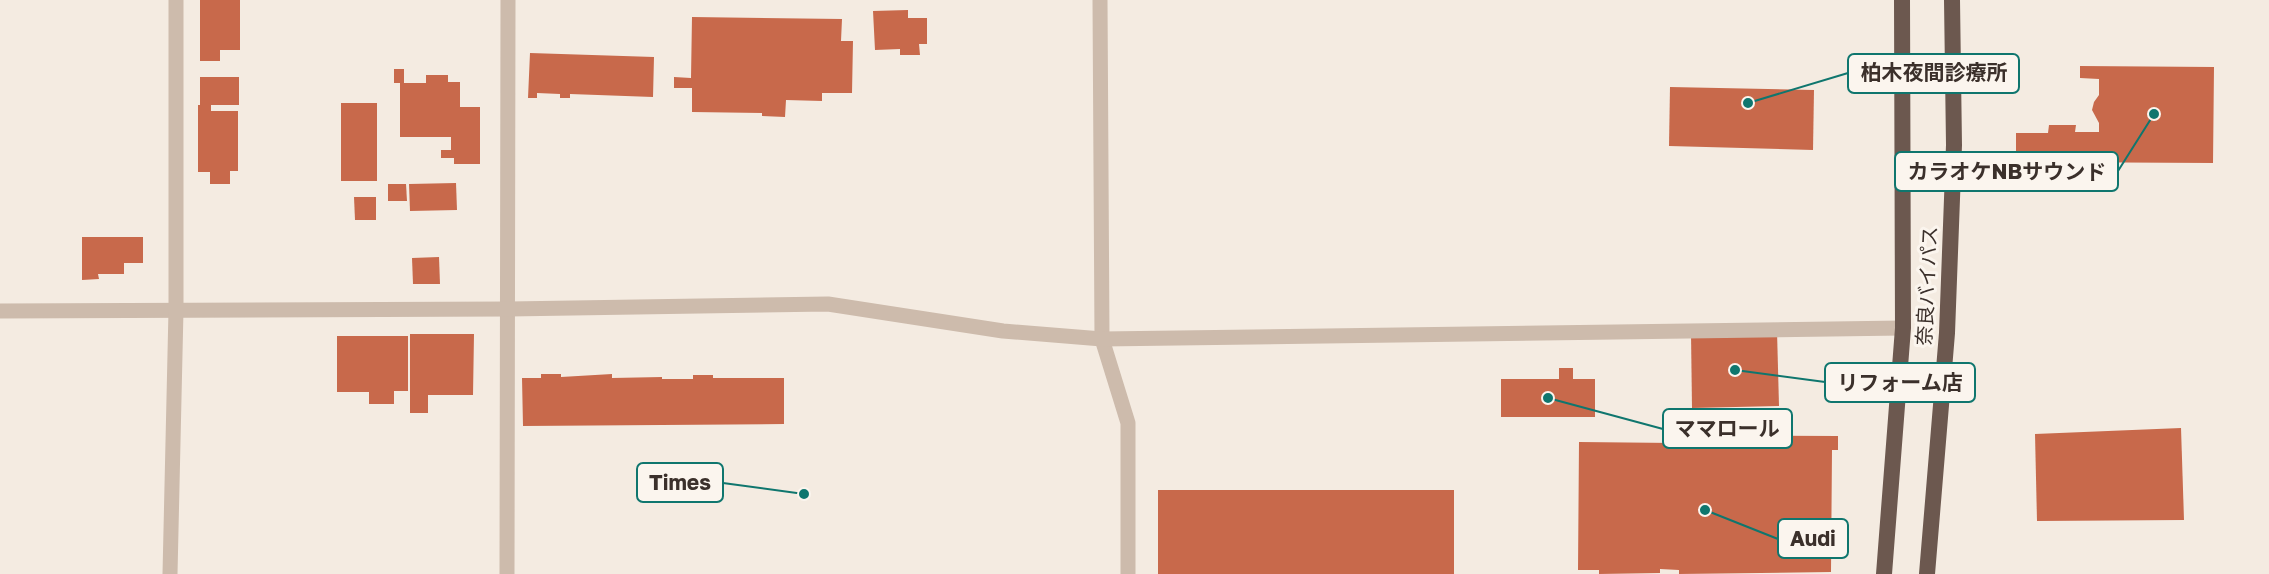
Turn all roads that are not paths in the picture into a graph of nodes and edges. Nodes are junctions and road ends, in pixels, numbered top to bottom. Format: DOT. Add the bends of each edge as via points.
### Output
graph roads {
  1 [pos="176,0"];
  2 [pos="508,0"];
  3 [pos="1100,0"];
  4 [pos="1902,0"];
  5 [pos="1952,0"];
  6 [pos="509,309"];
  7 [pos="176,310"];
  8 [pos="0,311"];
  9 [pos="1903,328"];
  10 [pos="1102,339"];
  11 [pos="170,574"];
  12 [pos="507,574"];
  13 [pos="1128,574"];
  14 [pos="1884,574"];
  15 [pos="1927,574"];
  1 -- 7 [label="street"];
  2 -- 6 [label="street"];
  3 -- 10 [label="street"];
  4 -- 9 [label="highway, 奈良バイパス"];
  5 -- 15 [label="highway, 奈良バイパス" via="1954,145 1947,333"];
  6 -- 7 [label="street"];
  6 -- 10 [label="street" via="828,304 1003,331"];
  6 -- 12 [label="street"];
  7 -- 8 [label="street"];
  7 -- 11 [label="street"];
  9 -- 10 [label="street"];
  9 -- 14 [label="highway, 奈良バイパス"];
  10 -- 13 [label="street" via="1128,423"];
}
